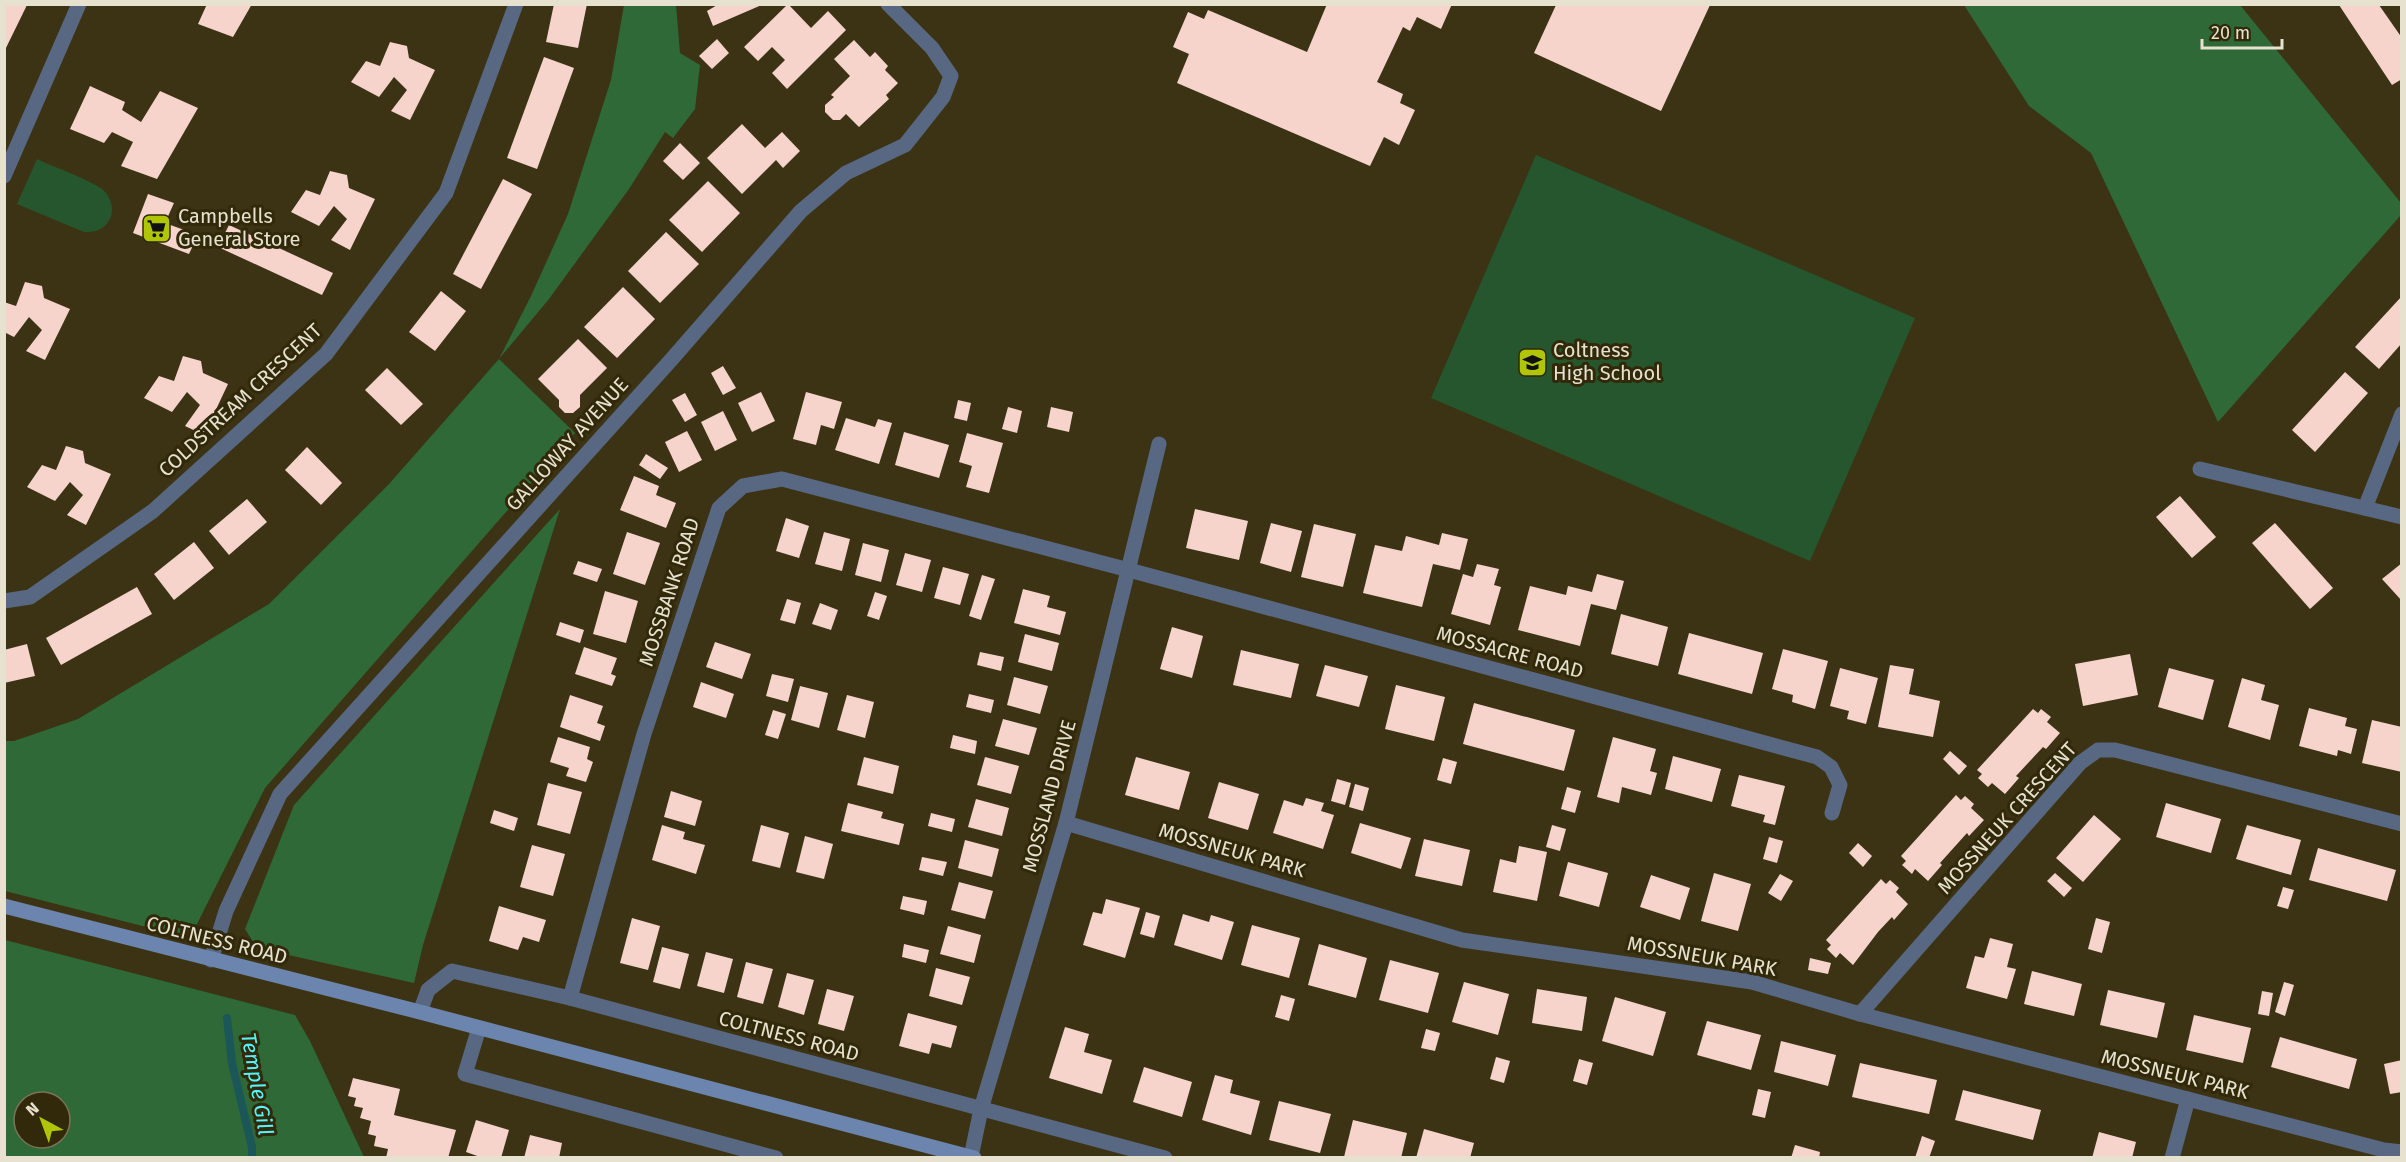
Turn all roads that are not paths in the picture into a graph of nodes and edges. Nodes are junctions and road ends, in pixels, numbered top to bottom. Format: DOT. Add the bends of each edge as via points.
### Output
graph roads {
  1 [pos="79,4"];
  2 [pos="516,4"];
  3 [pos="888,4"];
  4 [pos="4,176"];
  5 [pos="2402,414"];
  6 [pos="1159,444"];
  7 [pos="2200,469"];
  8 [pos="2365,508"];
  9 [pos="2402,517"];
  10 [pos="1129,570"];
  11 [pos="4,601"];
  12 [pos="1832,813"];
  13 [pos="1066,823"];
  14 [pos="2402,824"];
  15 [pos="4,906"];
  16 [pos="211,960"];
  17 [pos="570,999"];
  18 [pos="420,1012"];
  19 [pos="1860,1014"];
  20 [pos="479,1028"];
  21 [pos="2188,1099"];
  22 [pos="981,1109"];
  23 [pos="2402,1152"];
  24 [pos="973,1157"];
  25 [pos="776,1158"];
  26 [pos="1165,1158"];
  27 [pos="2172,1158"];
  1 -- 4 [label="street"];
  2 -- 11 [label="street, COLDSTREAM CRESCENT" via="446,193 326,354 153,511 30,597"];
  3 -- 16 [label="street, GALLOWAY AVENUE" via="932,48 951,76 943,97 905,146 846,173 801,212 280,794 226,911"];
  5 -- 8 [label="street"];
  6 -- 10 [label="street, MOSSLAND DRIVE"];
  7 -- 8 [label="street"];
  8 -- 9 [label="street"];
  10 -- 12 [label="street, MOSSACRE ROAD" via="1817,757 1831,767 1840,785"];
  10 -- 13 [label="street, MOSSLAND DRIVE"];
  10 -- 17 [label="street, MOSSBANK ROAD" via="782,479 743,486 719,508 644,734"];
  13 -- 19 [label="street, MOSSNEUK PARK" via="1462,940 1752,982"];
  13 -- 22 [label="street, MOSSLAND DRIVE"];
  14 -- 19 [label="street, MOSSNEUK CRESCENT" via="2115,750 2098,750 2080,763"];
  15 -- 16 [label="street, COLTNESS ROAD"];
  16 -- 18 [label="street, COLTNESS ROAD"];
  17 -- 18 [label="street, COLTNESS ROAD" via="452,972 428,990"];
  17 -- 22 [label="street, COLTNESS ROAD"];
  18 -- 20 [label="street, COLTNESS ROAD"];
  19 -- 21 [label="street, MOSSNEUK PARK"];
  20 -- 24 [label="street, COLTNESS ROAD"];
  20 -- 25 [label="street" via="465,1074"];
  21 -- 23 [label="street, MOSSNEUK PARK"];
  21 -- 27 [label="street"];
  22 -- 24 [label="street, MOSSLAND DRIVE"];
  22 -- 26 [label="street, COLTNESS ROAD"];
}
